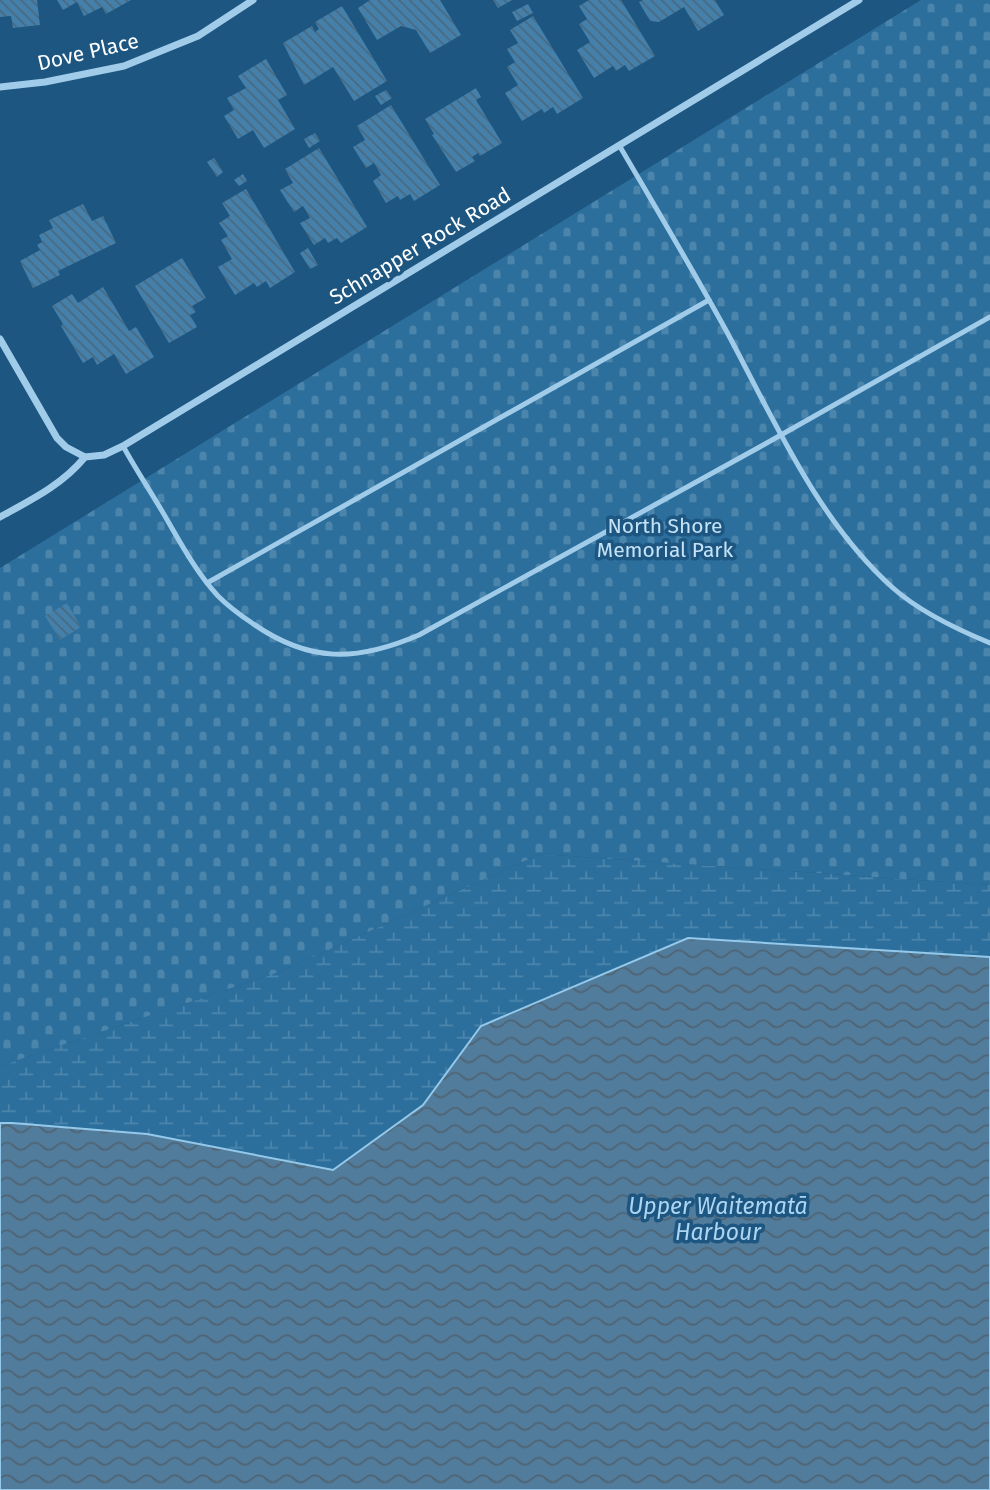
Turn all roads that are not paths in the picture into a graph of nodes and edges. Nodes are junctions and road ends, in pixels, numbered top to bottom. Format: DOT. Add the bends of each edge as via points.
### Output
graph roads {
  1 [pos="253,0"];
  2 [pos="859,0"];
  3 [pos="0,87"];
  4 [pos="619,145"];
  5 [pos="709,300"];
  6 [pos="990,317"];
  7 [pos="0,339"];
  8 [pos="782,434"];
  9 [pos="123,446"];
  10 [pos="85,457"];
  11 [pos="0,517"];
  12 [pos="207,583"];
  13 [pos="990,643"];
  1 -- 3 [label="street, Dove Place" via="198,36 124,66"];
  2 -- 4 [label="street, Schnapper Rock Road"];
  4 -- 5 [label="lane"];
  4 -- 9 [label="street, Schnapper Rock Road"];
  5 -- 8 [label="lane"];
  5 -- 12 [label="lane"];
  6 -- 8 [label="lane"];
  7 -- 10 [label="street" via="57,438"];
  8 -- 12 [label="lane" via="419,635 381,649 330,654 280,640 231,608"];
  8 -- 13 [label="lane" via="815,494 869,565 922,609"];
  9 -- 10 [label="street, Schnapper Rock Road"];
  9 -- 12 [label="lane"];
  10 -- 11 [label="street, Schnapper Rock Road" via="55,486"];
}
